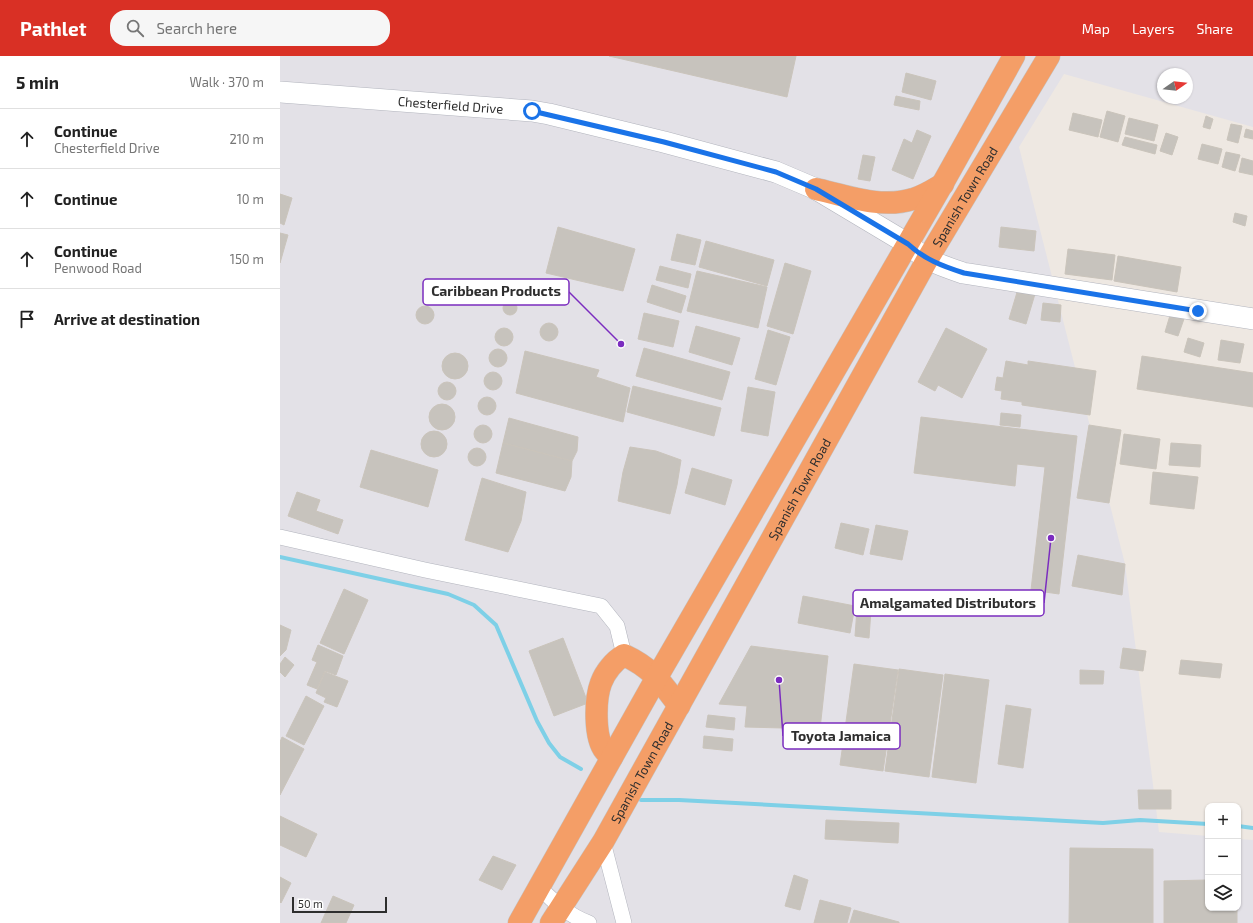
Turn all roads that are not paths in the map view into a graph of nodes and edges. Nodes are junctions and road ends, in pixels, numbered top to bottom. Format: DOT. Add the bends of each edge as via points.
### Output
graph roads {
  1 [pos="1014,56"];
  2 [pos="1049,56"];
  3 [pos="280,92"];
  4 [pos="943,183"];
  5 [pos="816,189"];
  6 [pos="908,244"];
  7 [pos="927,260"];
  8 [pos="1253,319"];
  9 [pos="280,536"];
  10 [pos="624,655"];
  11 [pos="657,677"];
  12 [pos="679,706"];
  13 [pos="612,757"];
  14 [pos="603,842"];
  15 [pos="539,887"];
  16 [pos="556,915"];
  17 [pos="519,923"];
  18 [pos="589,923"];
  19 [pos="624,923"];
  1 -- 4 [label="highway, Spanish Town Road"];
  2 -- 7 [label="highway, Spanish Town Road"];
  3 -- 5 [label="street, Chesterfield Drive" via="549,114 776,172"];
  4 -- 5 [label="highway" via="924,196 897,202 866,201"];
  4 -- 6 [label="highway, Spanish Town Road"];
  5 -- 6 [label="street, Chesterfield Drive"];
  6 -- 7 [label="street, Chesterfield Drive"];
  6 -- 11 [label="highway, Spanish Town Road"];
  7 -- 8 [label="street, Chesterfield Drive" via="964,273"];
  7 -- 12 [label="highway, Spanish Town Road"];
  9 -- 10 [label="street" via="425,570 601,606 617,626"];
  10 -- 11 [label="highway" via="642,663"];
  10 -- 13 [label="highway" via="615,661 601,683 596,712 604,751"];
  11 -- 12 [label="highway"];
  11 -- 13 [label="highway, Spanish Town Road"];
  12 -- 14 [label="highway, Spanish Town Road"];
  13 -- 15 [label="highway, Spanish Town Road"];
  14 -- 16 [label="highway, Spanish Town Road"];
  14 -- 19 [label="street"];
  15 -- 16 [label="street"];
  15 -- 17 [label="highway, Spanish Town Road"];
  16 -- 18 [label="street"];
}
